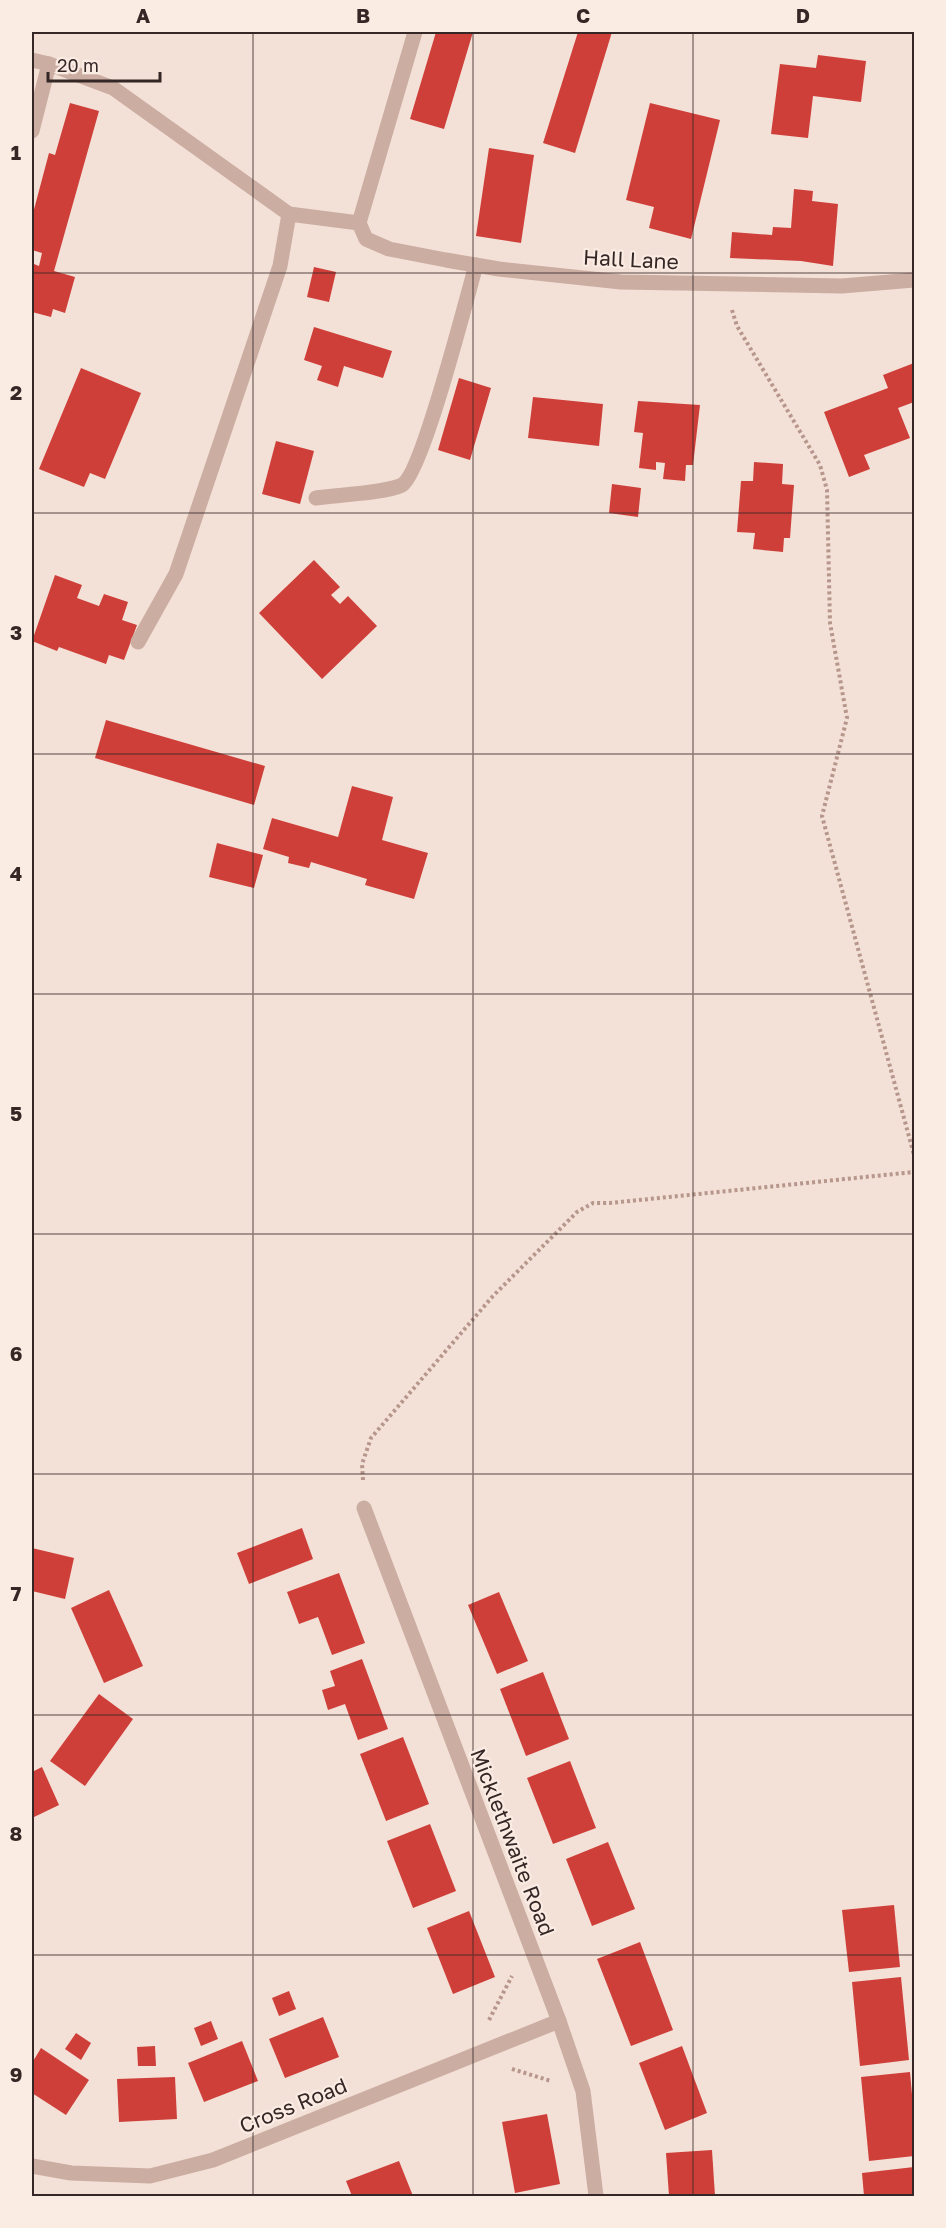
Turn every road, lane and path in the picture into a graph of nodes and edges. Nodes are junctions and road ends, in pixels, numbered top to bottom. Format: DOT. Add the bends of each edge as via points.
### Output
graph roads {
  1 [pos="415,32"];
  2 [pos="32,60"];
  3 [pos="49,64"];
  4 [pos="32,131"];
  5 [pos="289,214"];
  6 [pos="359,223"];
  7 [pos="476,265"];
  8 [pos="915,280"];
  9 [pos="724,284"];
  10 [pos="316,498"];
  11 [pos="138,642"];
  12 [pos="915,1155"];
  13 [pos="915,1172"];
  14 [pos="364,1508"];
  15 [pos="559,2021"];
  16 [pos="32,2166"];
  17 [pos="596,2196"];
  1 -- 6 [label="street"];
  2 -- 3 [label="street"];
  3 -- 4 [label="street"];
  3 -- 5 [label="street" via="113,88"];
  5 -- 6 [label="street"];
  5 -- 11 [label="street" via="280,266 176,574"];
  6 -- 7 [label="street, Hall Lane" via="366,238 389,249"];
  7 -- 9 [label="street, Hall Lane" via="621,282"];
  7 -- 10 [label="street" via="418,462 405,484"];
  8 -- 9 [label="street, Hall Lane" via="842,286"];
  9 -- 12 [label="path" via="737,326 820,465 827,490 830,623 847,718 822,816"];
  13 -- 14 [label="path" via="592,1203 577,1212 493,1296 371,1438 362,1464"];
  14 -- 15 [label="street, Micklethwaite Road"];
  15 -- 16 [label="street, Cross Road" via="213,2160 150,2176 71,2173"];
  15 -- 17 [label="street, Micklethwaite Road" via="583,2091"];
}
